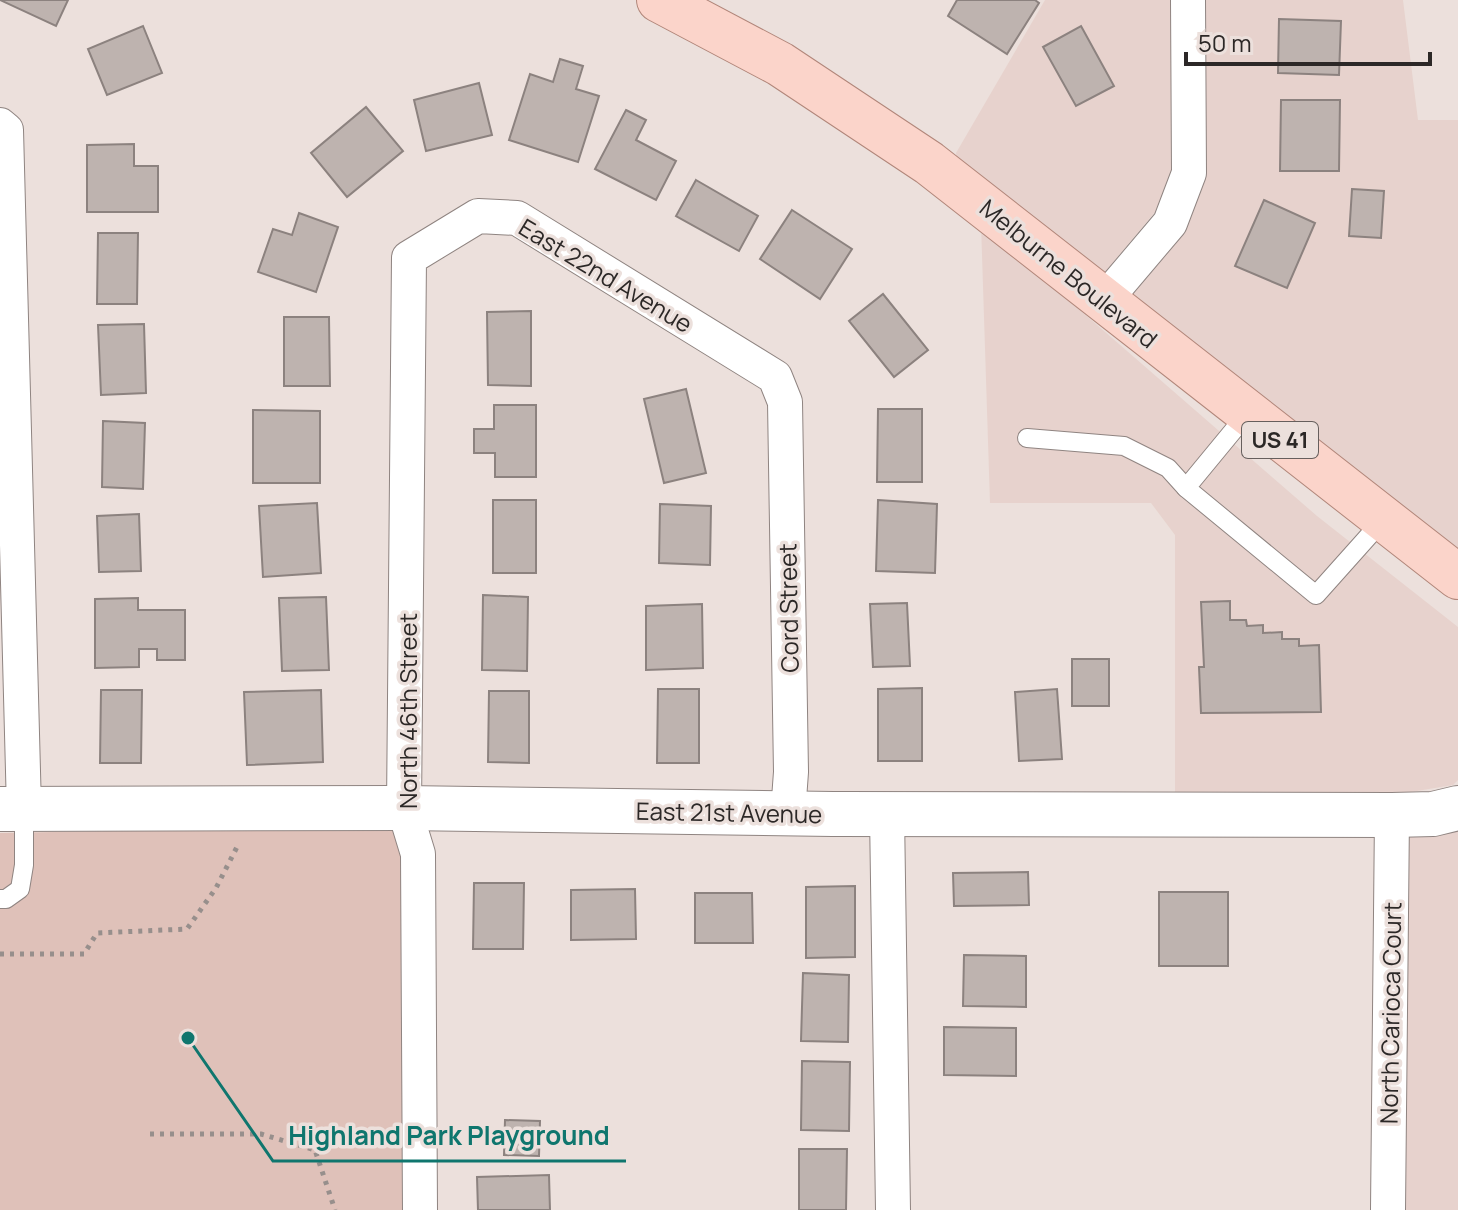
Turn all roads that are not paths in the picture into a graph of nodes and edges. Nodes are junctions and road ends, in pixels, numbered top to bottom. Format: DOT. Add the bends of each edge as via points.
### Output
graph roads {
  1 [pos="659,0"];
  2 [pos="1188,0"];
  3 [pos="3,128"];
  4 [pos="409,258"];
  5 [pos="1103,302"];
  6 [pos="785,402"];
  7 [pos="1247,414"];
  8 [pos="1027,438"];
  9 [pos="1186,488"];
  10 [pos="1383,520"];
  11 [pos="1458,577"];
  12 [pos="404,808"];
  13 [pos="1458,808"];
  14 [pos="12,809"];
  15 [pos="788,813"];
  16 [pos="887,814"];
  17 [pos="1392,815"];
  18 [pos="3,899"];
  19 [pos="420,1210"];
  20 [pos="893,1210"];
  21 [pos="1388,1210"];
  1 -- 5 [label="main road, Melburne Boulevard / US 41" via="780,64 886,133"];
  2 -- 5 [label="street" via="1189,173 1170,223"];
  3 -- 14 [label="street"];
  4 -- 6 [label="street, East 22nd Avenue" via="478,216 517,218 775,377"];
  4 -- 12 [label="street, North 46th Street"];
  5 -- 7 [label="main road, Melburne Boulevard / US 41"];
  6 -- 15 [label="street, Cord Street"];
  7 -- 9 [label="lane"];
  7 -- 10 [label="main road, Melburne Boulevard / US 41"];
  8 -- 9 [label="lane" via="1124,446 1168,468"];
  9 -- 10 [label="lane" via="1316,595"];
  10 -- 11 [label="main road, Melburne Boulevard / US 41"];
  12 -- 14 [label="street, East 21st Avenue"];
  12 -- 15 [label="street, East 21st Avenue"];
  12 -- 19 [label="street, North 46th Street" via="418,854"];
  13 -- 17 [label="street, East 21st Avenue"];
  14 -- 18 [label="lane" via="24,865 20,889"];
  15 -- 16 [label="street, East 21st Avenue"];
  16 -- 17 [label="street, East 21st Avenue"];
  16 -- 20 [label="street"];
  17 -- 21 [label="street, North Carioca Court"];
}
